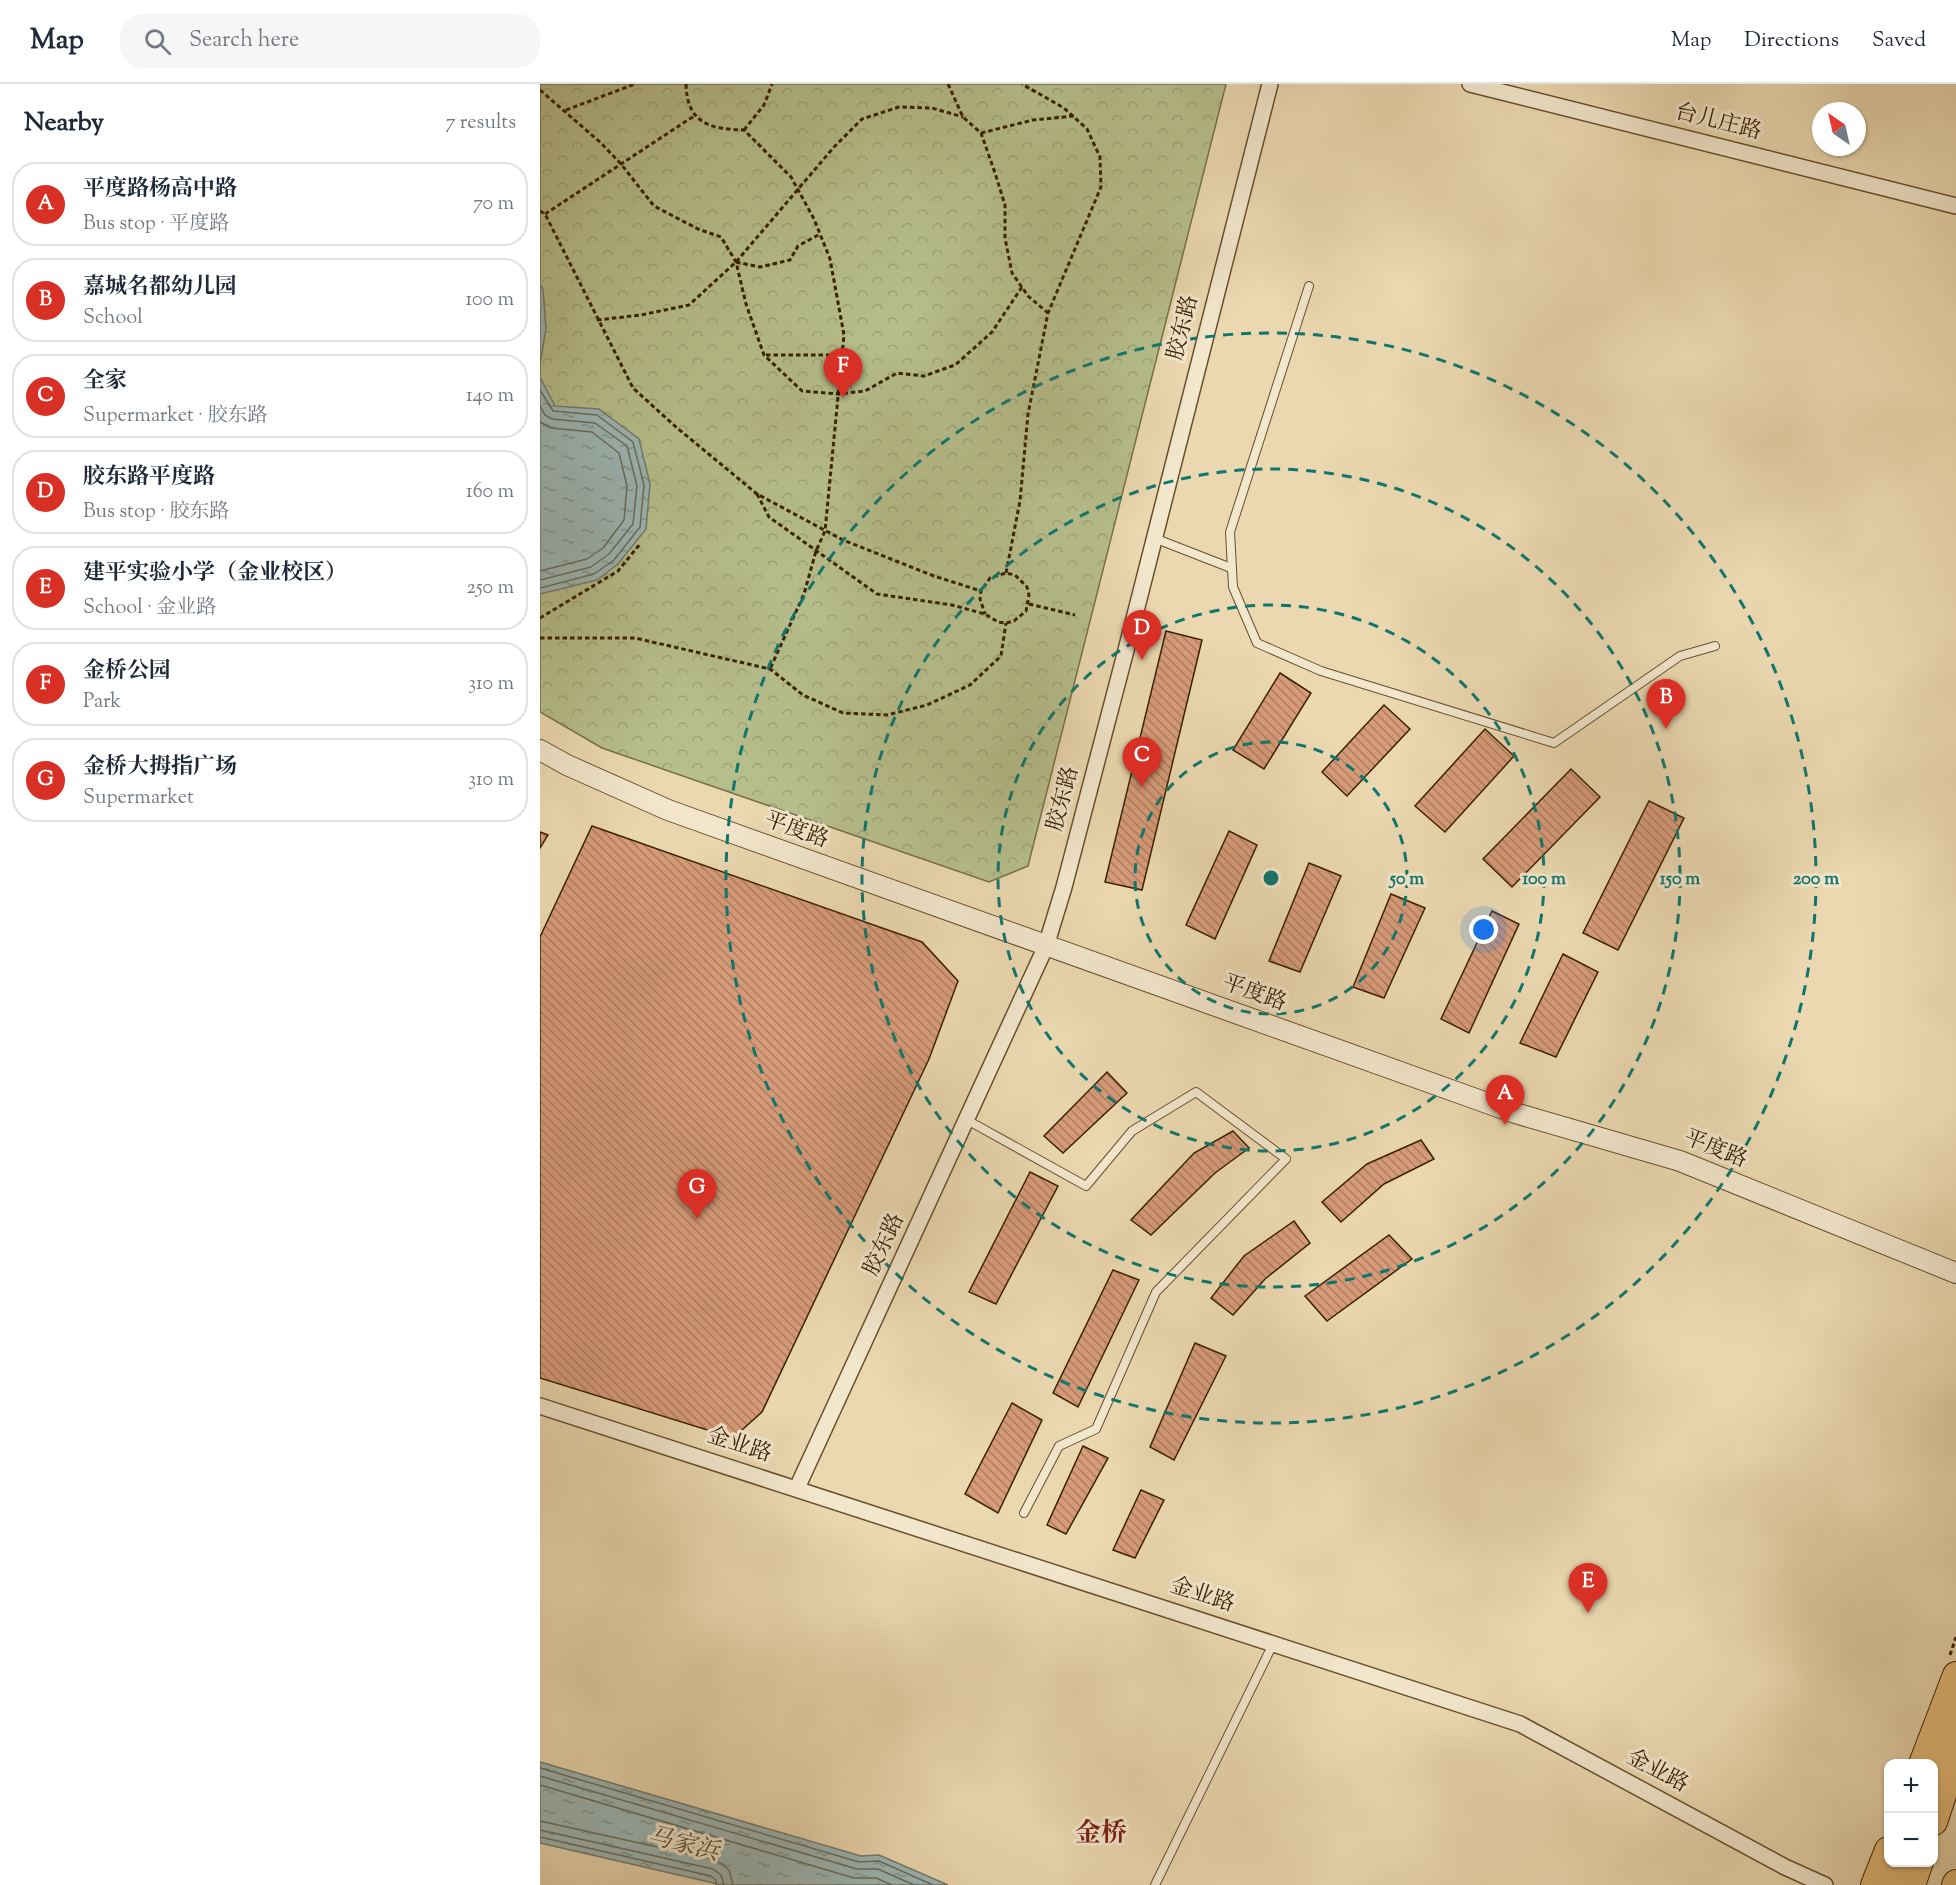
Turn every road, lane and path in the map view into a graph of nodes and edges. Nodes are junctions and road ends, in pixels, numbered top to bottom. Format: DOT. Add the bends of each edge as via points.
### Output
graph roads {
  1 [pos="635,84"];
  2 [pos="686,84"];
  3 [pos="772,84"];
  4 [pos="948,84"];
  5 [pos="1022,84"];
  6 [pos="1270,84"];
  7 [pos="1470,84"];
  8 [pos="540,90"];
  9 [pos="565,110"];
  10 [pos="694,116"];
  11 [pos="1074,116"];
  12 [pos="963,117"];
  13 [pos="744,130"];
  14 [pos="981,133"];
  15 [pos="621,164"];
  16 [pos="798,190"];
  17 [pos="1956,206"];
  18 [pos="540,211"];
  19 [pos="545,214"];
  20 [pos="820,234"];
  21 [pos="735,262"];
  22 [pos="1309,286"];
  23 [pos="1022,287"];
  24 [pos="1048,313"];
  25 [pos="597,320"];
  26 [pos="764,355"];
  27 [pos="842,355"];
  28 [pos="838,394"];
  29 [pos="757,494"];
  30 [pos="825,531"];
  31 [pos="1154,538"];
  32 [pos="640,544"];
  33 [pos="816,551"];
  34 [pos="1232,568"];
  35 [pos="1006,573"];
  36 [pos="981,591"];
  37 [pos="1029,604"];
  38 [pos="985,614"];
  39 [pos="1075,615"];
  40 [pos="540,618"];
  41 [pos="1006,623"];
  42 [pos="540,638"];
  43 [pos="1715,646"];
  44 [pos="770,669"];
  45 [pos="540,750"];
  46 [pos="1046,946"];
  47 [pos="967,1120"];
  48 [pos="1956,1273"];
  49 [pos="540,1406"];
  50 [pos="797,1488"];
  51 [pos="1024,1514"];
  52 [pos="1274,1643"];
  53 [pos="1956,1675"];
  54 [pos="1956,1710"];
  55 [pos="1956,1756"];
  56 [pos="1924,1759"];
  57 [pos="1938,1764"];
  58 [pos="1937,1813"];
  59 [pos="1884,1860"];
  60 [pos="1903,1867"];
  61 [pos="1919,1867"];
  62 [pos="1155,1885"];
  63 [pos="1825,1885"];
  64 [pos="1874,1885"];
  65 [pos="1897,1885"];
  66 [pos="1912,1885"];
  1 -- 9 [label="path"];
  2 -- 10 [label="path" via="686,98"];
  3 -- 13 [label="path" via="764,105"];
  4 -- 12 [label="path"];
  5 -- 11 [label="path"];
  6 -- 31 [label="street, 胶东路"];
  7 -- 17 [label="street, 台儿庄路"];
  8 -- 9 [label="path"];
  9 -- 15 [label="path"];
  10 -- 13 [label="path" via="707,124"];
  10 -- 15 [label="path"];
  11 -- 14 [label="path" via="1033,120"];
  11 -- 24 [label="path" via="1087,129 1100,157 1101,187"];
  12 -- 14 [label="path"];
  12 -- 16 [label="path" via="932,108 899,107 862,119"];
  13 -- 16 [label="path" via="792,177"];
  14 -- 23 [label="path" via="1005,206 1005,238 1012,273"];
  15 -- 19 [label="path"];
  15 -- 21 [label="path" via="654,206 698,230 721,237"];
  16 -- 20 [label="path"];
  16 -- 21 [label="path"];
  18 -- 19 [label="path"];
  19 -- 25 [label="path"];
  20 -- 21 [label="path" via="798,246 790,260 760,267"];
  20 -- 27 [label="path" via="830,260 844,335"];
  21 -- 25 [label="path" via="689,305"];
  21 -- 26 [label="path"];
  22 -- 34 [label="lane" via="1230,532"];
  23 -- 24 [label="path"];
  23 -- 28 [label="path" via="992,332 955,365 924,376 897,373 865,391"];
  24 -- 35 [label="path" via="1028,414 1020,501"];
  25 -- 29 [label="path" via="633,388"];
  26 -- 27 [label="path"];
  26 -- 28 [label="path" via="802,392"];
  27 -- 28 [label="path"];
  28 -- 30 [label="path"];
  29 -- 30 [label="path"];
  29 -- 33 [label="path" via="769,517"];
  30 -- 33 [label="path"];
  30 -- 36 [label="path"];
  31 -- 34 [label="lane"];
  31 -- 46 [label="street, 胶东路"];
  32 -- 40 [label="path" via="618,571"];
  33 -- 38 [label="path" via="877,594"];
  33 -- 44 [label="path" via="804,594"];
  34 -- 43 [label="lane" via="1233,587 1257,643 1321,671 1554,743 1680,656"];
  35 -- 36 [label="path" via="990,578"];
  35 -- 37 [label="path" via="1015,575 1027,587"];
  36 -- 38 [label="path"];
  37 -- 39 [label="path"];
  37 -- 41 [label="path" via="1021,617"];
  38 -- 41 [label="path"];
  41 -- 44 [label="path" via="1001,656 970,685 927,705 887,715 843,713 803,695"];
  42 -- 44 [label="path" via="635,638"];
  45 -- 46 [label="street, 平度路" via="668,810"];
  46 -- 47 [label="street, 胶东路"];
  46 -- 48 [label="street, 平度路" via="1515,1113 1680,1161"];
  47 -- 50 [label="street, 胶东路"];
  47 -- 51 [label="lane" via="1086,1186 1132,1131 1196,1092 1286,1159 1156,1292 1096,1430 1059,1446"];
  49 -- 50 [label="street, 金业路"];
  50 -- 52 [label="street, 金业路"];
  52 -- 62 [label="lane"];
  52 -- 63 [label="street, 金业路" via="1520,1724"];
  53 -- 56 [label="highway"];
  54 -- 57 [label="main road"];
  55 -- 58 [label="highway"];
  59 -- 64 [label="highway"];
  60 -- 65 [label="main road"];
  61 -- 66 [label="highway"];
}
